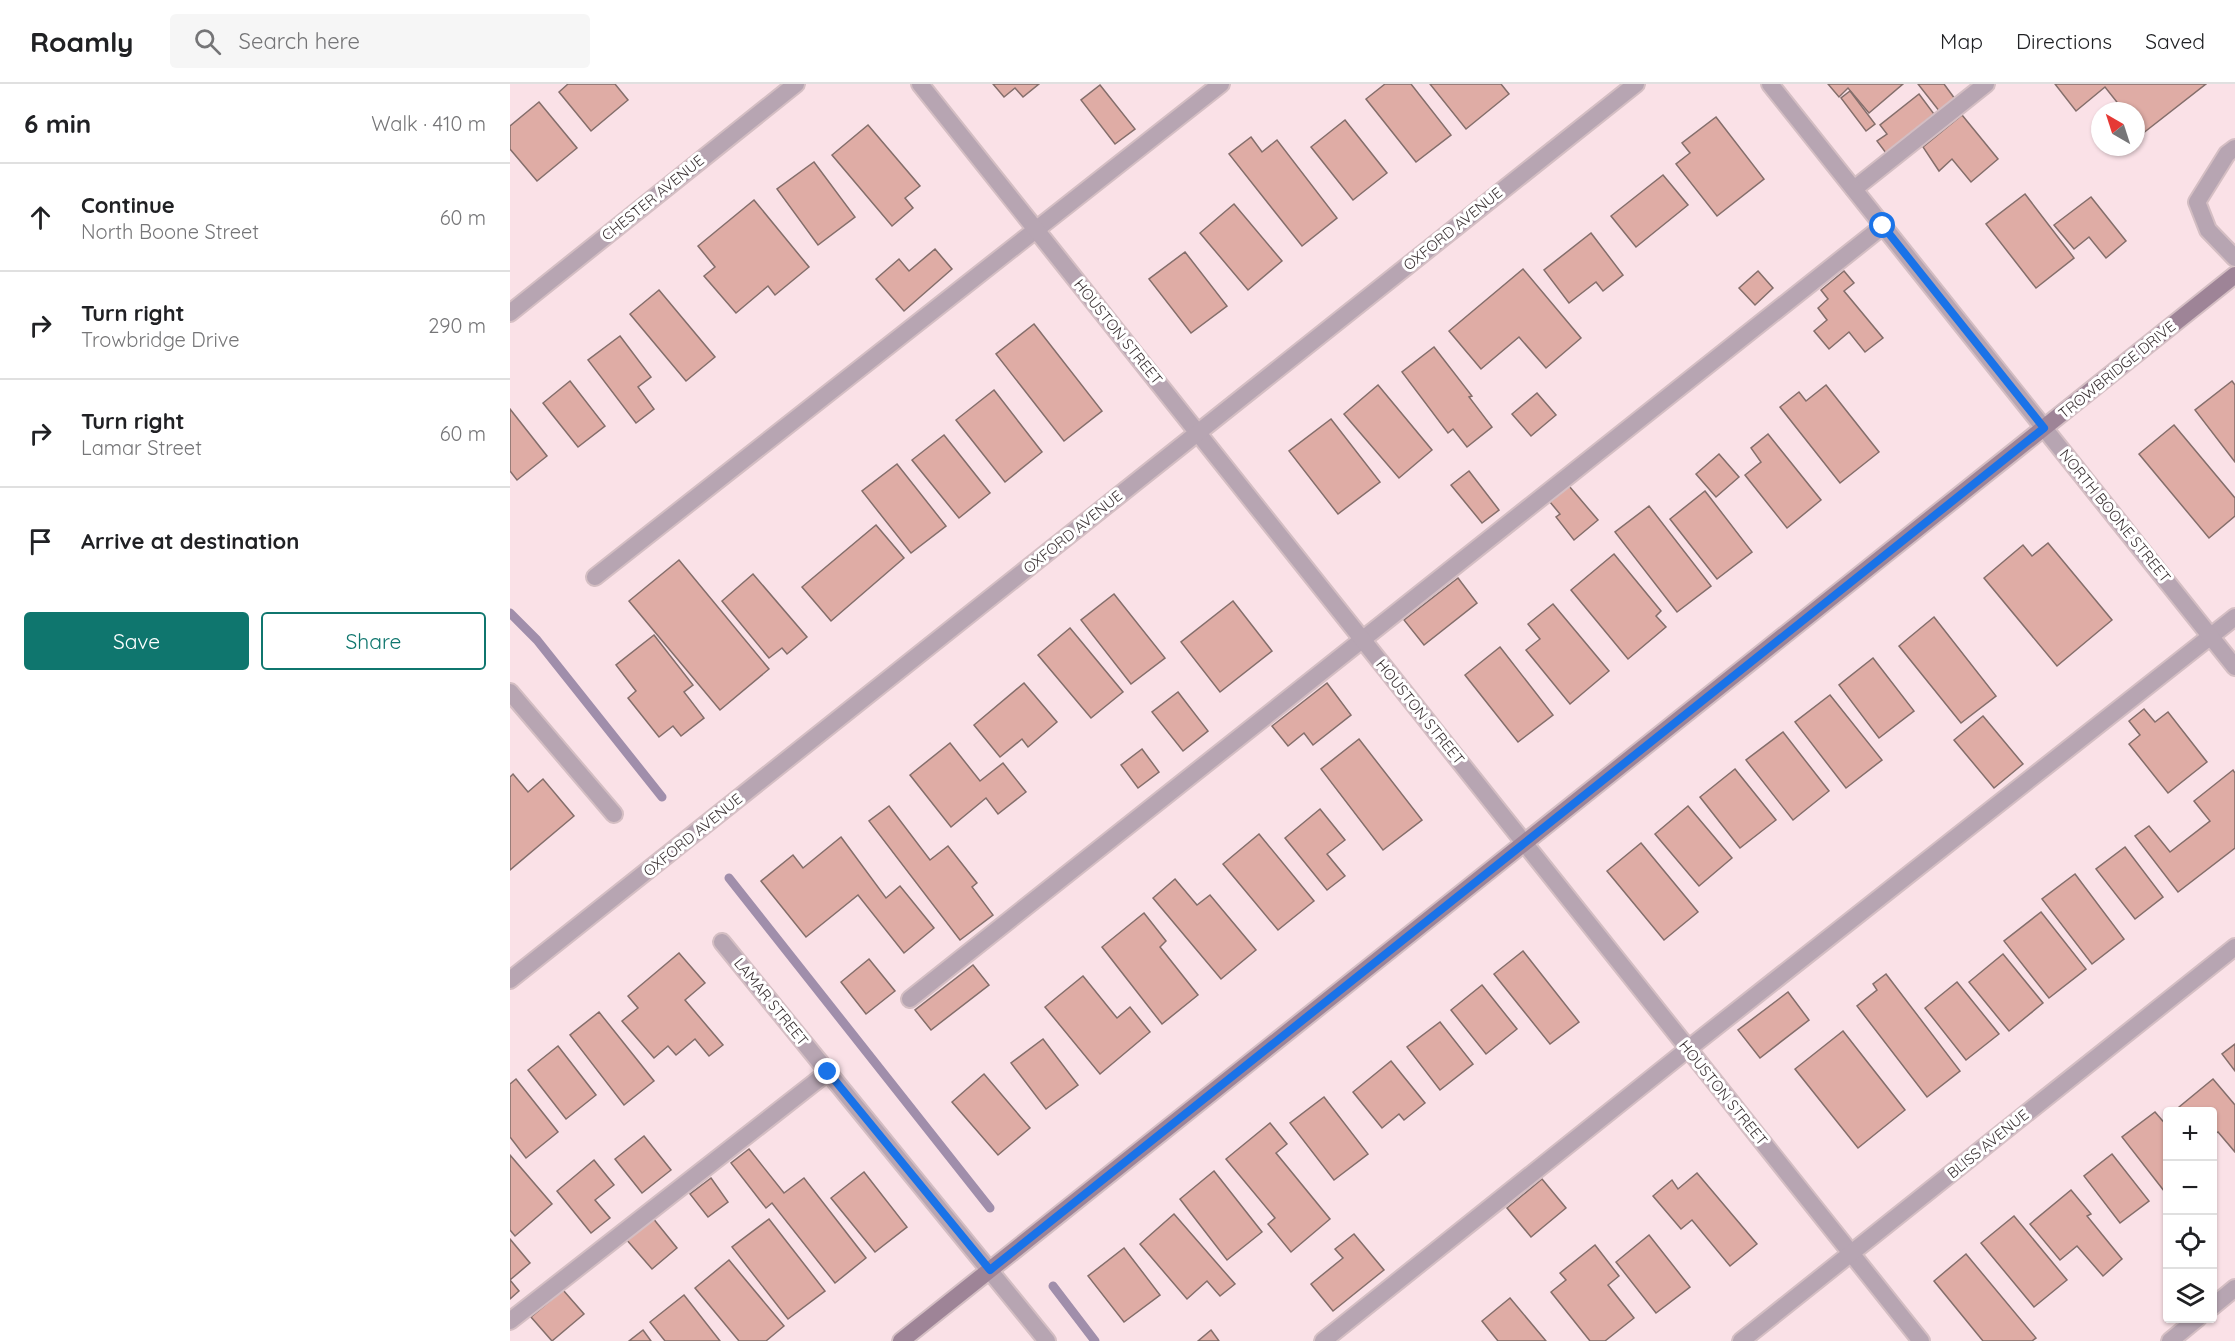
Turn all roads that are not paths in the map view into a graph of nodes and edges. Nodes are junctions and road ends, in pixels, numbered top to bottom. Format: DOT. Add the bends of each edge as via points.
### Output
graph roads {
  1 [pos="796,84"];
  2 [pos="920,84"];
  3 [pos="1221,84"];
  4 [pos="1636,84"];
  5 [pos="1770,84"];
  6 [pos="1986,84"];
  7 [pos="2235,148"];
  8 [pos="1854,189"];
  9 [pos="1883,226"];
  10 [pos="1036,230"];
  11 [pos="2235,258"];
  12 [pos="2235,275"];
  13 [pos="510,313"];
  14 [pos="2044,428"];
  15 [pos="1198,432"];
  16 [pos="595,577"];
  17 [pos="2235,617"];
  18 [pos="2211,636"];
  19 [pos="1362,639"];
  20 [pos="2235,667"];
  21 [pos="510,692"];
  22 [pos="614,814"];
  23 [pos="1525,844"];
  24 [pos="722,942"];
  25 [pos="2235,947"];
  26 [pos="510,980"];
  27 [pos="910,999"];
  28 [pos="1688,1049"];
  29 [pos="828,1072"];
  30 [pos="1851,1253"];
  31 [pos="990,1270"];
  32 [pos="2235,1288"];
  33 [pos="2217,1302"];
  34 [pos="510,1321"];
  35 [pos="2192,1323"];
  36 [pos="902,1341"];
  37 [pos="1047,1341"];
  38 [pos="1323,1341"];
  39 [pos="1741,1341"];
  40 [pos="1921,1341"];
  41 [pos="2170,1341"];
  1 -- 13 [label="street, CHESTER AVENUE"];
  2 -- 10 [label="street, HOUSTON STREET"];
  3 -- 10 [label="street"];
  4 -- 15 [label="street, OXFORD AVENUE"];
  5 -- 8 [label="street, NORTH BOONE STREET"];
  6 -- 8 [label="street"];
  7 -- 11 [label="street" via="2227,154 2197,202 2208,230"];
  8 -- 9 [label="street, NORTH BOONE STREET"];
  9 -- 14 [label="street, NORTH BOONE STREET"];
  9 -- 19 [label="street"];
  10 -- 15 [label="street, HOUSTON STREET"];
  10 -- 16 [label="street"];
  12 -- 14 [label="main road, TROWBRIDGE DRIVE"];
  14 -- 18 [label="street, NORTH BOONE STREET"];
  14 -- 23 [label="main road, TROWBRIDGE DRIVE"];
  15 -- 19 [label="street, HOUSTON STREET"];
  15 -- 26 [label="street, OXFORD AVENUE"];
  17 -- 18 [label="street"];
  18 -- 20 [label="street, NORTH BOONE STREET"];
  18 -- 28 [label="street"];
  19 -- 23 [label="street, HOUSTON STREET"];
  19 -- 27 [label="street"];
  21 -- 22 [label="street"];
  23 -- 28 [label="street, HOUSTON STREET"];
  23 -- 31 [label="main road, TROWBRIDGE DRIVE"];
  24 -- 29 [label="street, LAMAR STREET"];
  25 -- 30 [label="street, BLISS AVENUE"];
  28 -- 30 [label="street, HOUSTON STREET"];
  28 -- 38 [label="street"];
  29 -- 31 [label="street, LAMAR STREET"];
  29 -- 34 [label="street"];
  30 -- 39 [label="street, BLISS AVENUE"];
  30 -- 40 [label="street, HOUSTON STREET"];
  31 -- 36 [label="main road, TROWBRIDGE DRIVE"];
  31 -- 37 [label="street, LAMAR STREET"];
  32 -- 33 [label="street"];
  35 -- 41 [label="street"];
}
